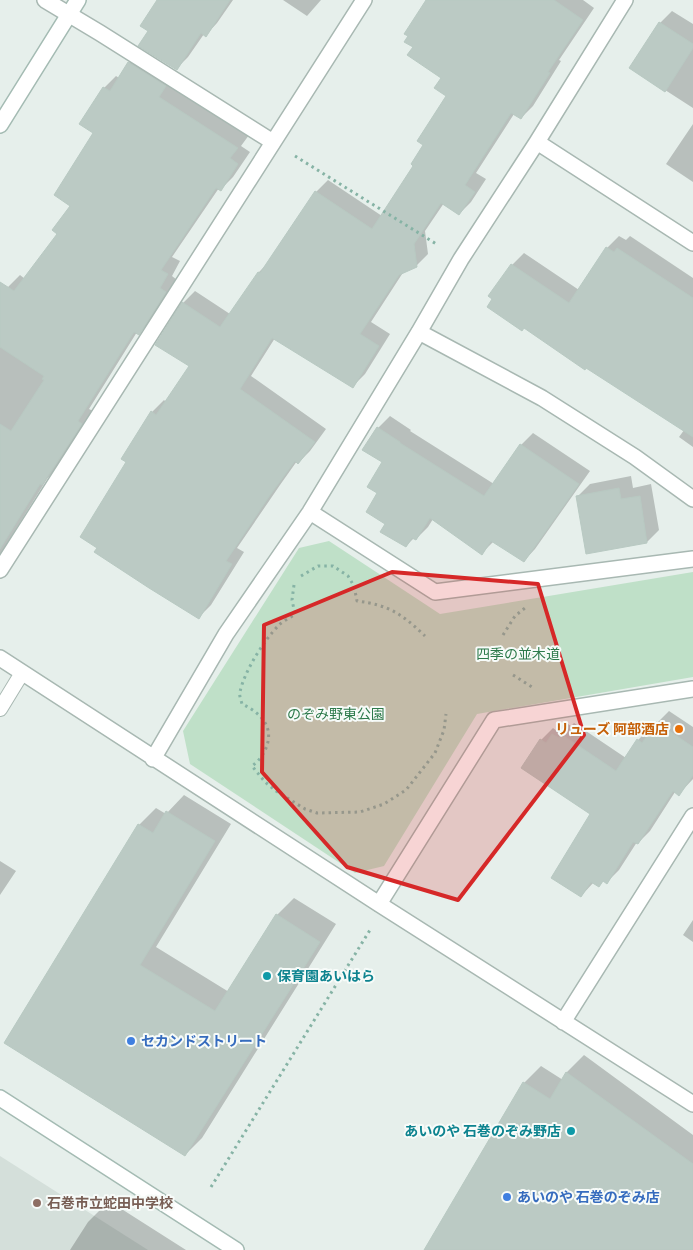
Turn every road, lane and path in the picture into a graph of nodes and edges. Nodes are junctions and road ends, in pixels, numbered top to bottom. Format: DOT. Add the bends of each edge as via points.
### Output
graph roads {
  1 [pos="45,0"];
  2 [pos="78,0"];
  3 [pos="364,0"];
  4 [pos="625,0"];
  5 [pos="69,15"];
  6 [pos="0,126"];
  7 [pos="273,142"];
  8 [pos="537,142"];
  9 [pos="693,243"];
  10 [pos="461,259"];
  11 [pos="419,332"];
  12 [pos="693,498"];
  13 [pos="310,512"];
  14 [pos="693,559"];
  15 [pos="0,570"];
  16 [pos="425,636"];
  17 [pos="0,658"];
  18 [pos="22,673"];
  19 [pos="693,689"];
  20 [pos="0,709"];
  21 [pos="446,714"];
  22 [pos="153,759"];
  23 [pos="693,816"];
  24 [pos="379,904"];
  25 [pos="370,930"];
  26 [pos="563,1022"];
  27 [pos="0,1098"];
  28 [pos="693,1104"];
  29 [pos="211,1187"];
  30 [pos="236,1250"];
  1 -- 5 [label="street"];
  2 -- 5 [label="street"];
  3 -- 7 [label="street"];
  4 -- 8 [label="street"];
  5 -- 6 [label="street"];
  5 -- 7 [label="street"];
  7 -- 10 [label="path"];
  7 -- 15 [label="street"];
  8 -- 9 [label="street"];
  8 -- 10 [label="street"];
  10 -- 11 [label="street"];
  11 -- 12 [label="street" via="542,398"];
  11 -- 13 [label="street"];
  13 -- 14 [label="street" via="436,592"];
  13 -- 22 [label="street" via="226,634"];
  16 -- 21 [label="path" via="400,614 372,603 357,602 354,586 342,571 332,566 318,566 302,574 293,586 295,614 280,624 264,643 246,675 240,694 242,704 254,709 269,732 263,754 252,766 276,791 305,809 317,813 360,812 384,804 406,790 434,753 444,730"];
  17 -- 18 [label="street"];
  18 -- 20 [label="lane"];
  18 -- 22 [label="street"];
  19 -- 24 [label="street" via="494,720"];
  22 -- 24 [label="street"];
  23 -- 26 [label="street"];
  24 -- 26 [label="street"];
  25 -- 29 [label="path"];
  26 -- 28 [label="street"];
  27 -- 30 [label="street"];
}
